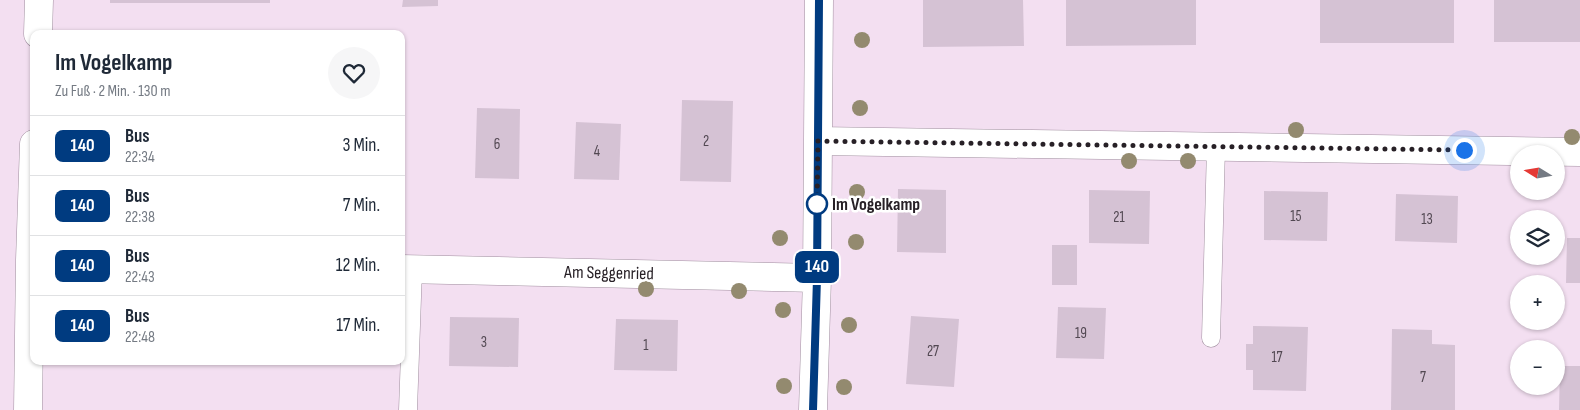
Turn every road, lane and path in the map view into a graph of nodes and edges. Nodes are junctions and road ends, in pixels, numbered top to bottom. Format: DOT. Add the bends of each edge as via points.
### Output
graph roads {
  1 [pos="39,0"];
  2 [pos="820,0"];
  3 [pos="38,30"];
  4 [pos="818,141"];
  5 [pos="1216,147"];
  6 [pos="1580,152"];
  7 [pos="407,269"];
  8 [pos="817,278"];
  9 [pos="30,335"];
  10 [pos="1211,338"];
  11 [pos="28,410"];
  12 [pos="408,410"];
  13 [pos="813,410"];
  1 -- 3 [label="street"];
  2 -- 4 [label="street"];
  4 -- 5 [label="street"];
  4 -- 8 [label="street"];
  5 -- 6 [label="street"];
  5 -- 10 [label="lane"];
  7 -- 8 [label="street, Am Seggenried"];
  7 -- 12 [label="lane"];
  8 -- 13 [label="street"];
  9 -- 11 [label="street"];
}
